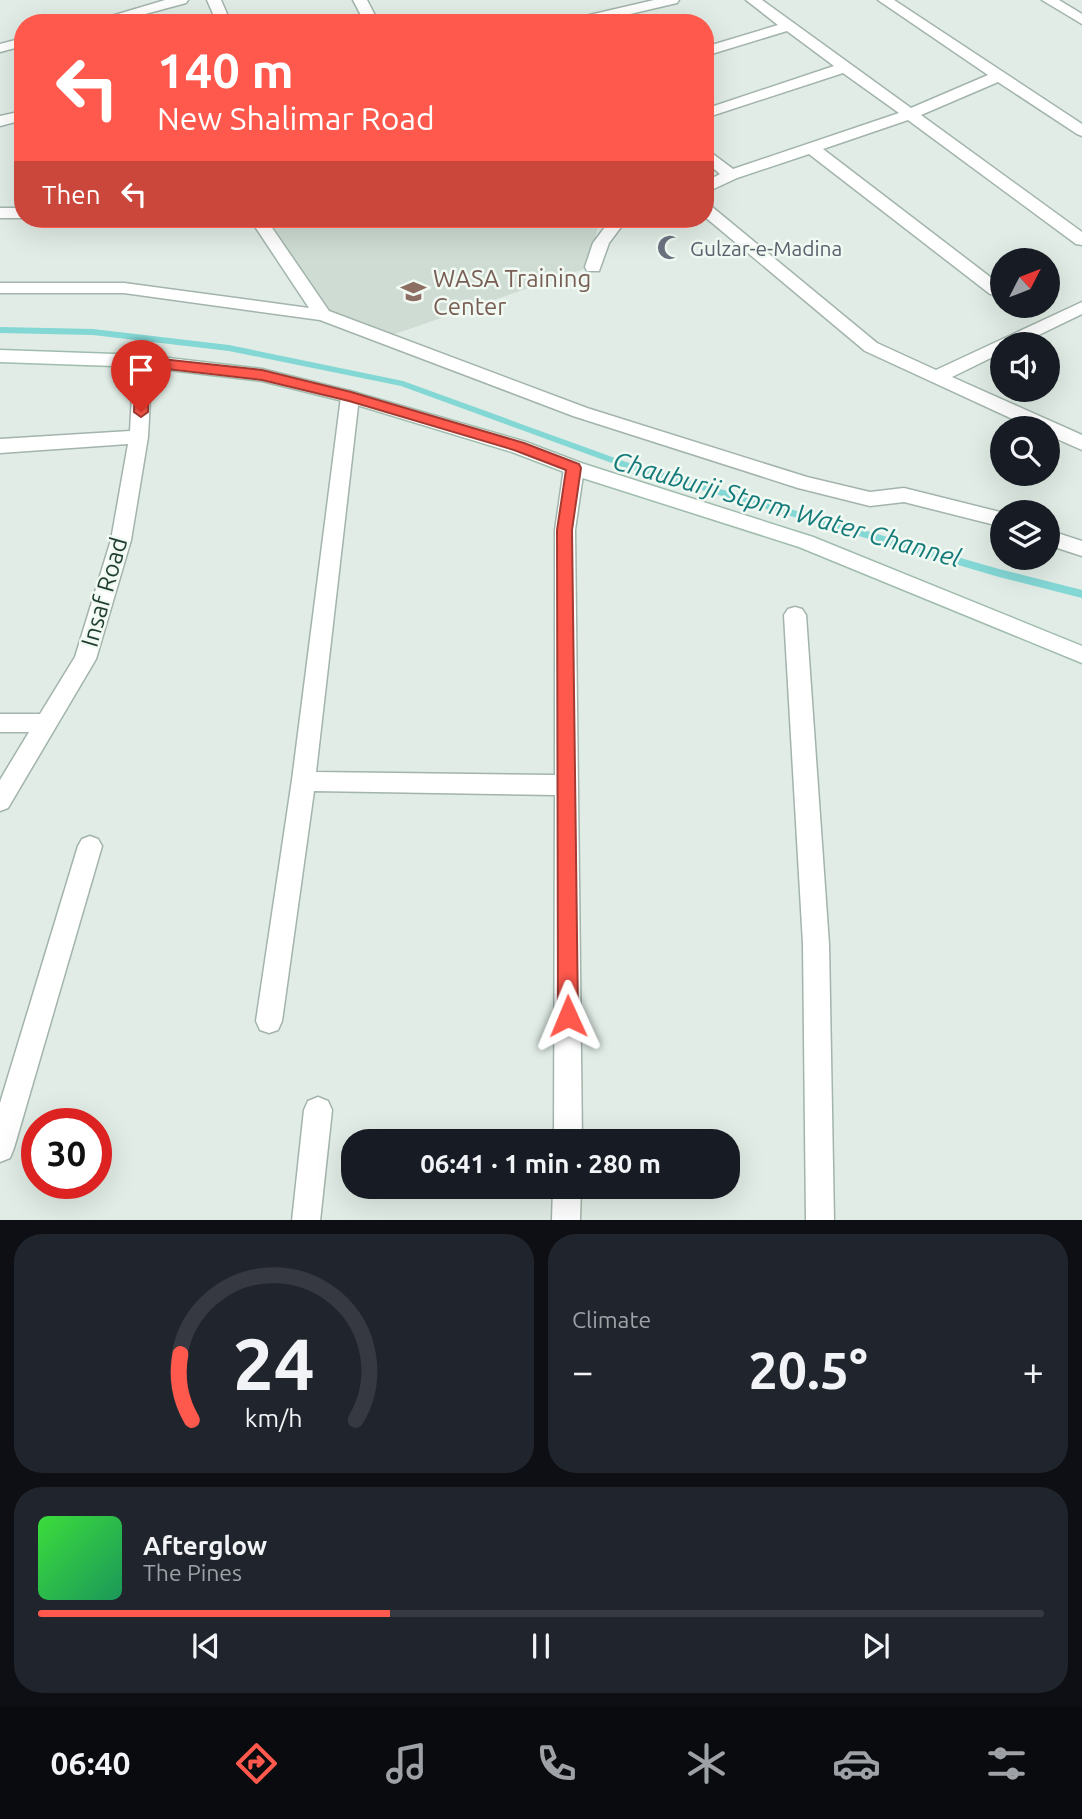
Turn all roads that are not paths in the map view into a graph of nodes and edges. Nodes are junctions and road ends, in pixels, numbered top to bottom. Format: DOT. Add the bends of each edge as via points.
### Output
graph roads {
  1 [pos="181,0"];
  2 [pos="672,0"];
  3 [pos="753,0"];
  4 [pos="885,0"];
  5 [pos="1049,0"];
  6 [pos="129,14"];
  7 [pos="612,14"];
  8 [pos="1082,20"];
  9 [pos="789,26"];
  10 [pos="714,49"];
  11 [pos="846,67"];
  12 [pos="999,76"];
  13 [pos="714,111"];
  14 [pos="911,114"];
  15 [pos="1082,131"];
  16 [pos="812,148"];
  17 [pos="714,161"];
  18 [pos="731,175"];
  19 [pos="714,184"];
  20 [pos="714,216"];
  21 [pos="264,228"];
  22 [pos="612,228"];
  23 [pos="1082,240"];
  24 [pos="593,267"];
  25 [pos="990,284"];
  26 [pos="0,288"];
  27 [pos="1082,307"];
  28 [pos="323,315"];
  29 [pos="0,356"];
  30 [pos="143,361"];
  31 [pos="936,377"];
  32 [pos="351,397"];
  33 [pos="139,437"];
  34 [pos="1082,443"];
  35 [pos="0,446"];
  36 [pos="574,468"];
  37 [pos="990,516"];
  38 [pos="1060,541"];
  39 [pos="1082,549"];
  40 [pos="795,615"];
  41 [pos="1082,655"];
  42 [pos="0,723"];
  43 [pos="44,723"];
  44 [pos="304,780"];
  45 [pos="565,785"];
  46 [pos="0,801"];
  47 [pos="90,846"];
  48 [pos="269,1021"];
  49 [pos="318,1110"];
  50 [pos="568,1129"];
  51 [pos="0,1148"];
  52 [pos="567,1199"];
  53 [pos="306,1220"];
  54 [pos="566,1220"];
  55 [pos="820,1220"];
  1 -- 6 [label="street"];
  2 -- 7 [label="street"];
  3 -- 9 [label="street"];
  4 -- 12 [label="street"];
  5 -- 8 [label="street"];
  9 -- 10 [label="street"];
  9 -- 11 [label="street"];
  11 -- 13 [label="street"];
  11 -- 14 [label="street"];
  12 -- 14 [label="street"];
  12 -- 15 [label="street"];
  14 -- 16 [label="street"];
  14 -- 23 [label="street"];
  16 -- 18 [label="street"];
  16 -- 25 [label="street"];
  17 -- 18 [label="street"];
  18 -- 19 [label="street"];
  20 -- 31 [label="street" via="870,346"];
  21 -- 28 [label="street"];
  22 -- 24 [label="street"];
  26 -- 28 [label="street" via="124,288"];
  27 -- 31 [label="street"];
  28 -- 37 [label="street" via="580,412 805,483 870,499 904,495"];
  29 -- 30 [label="street"];
  30 -- 32 [label="street" via="262,375"];
  30 -- 33 [label="street, Insaf Road"];
  31 -- 34 [label="street"];
  32 -- 36 [label="street"];
  32 -- 44 [label="street"];
  33 -- 35 [label="street"];
  33 -- 43 [label="street, Insaf Road" via="121,540 85,659"];
  36 -- 41 [label="street" via="806,542"];
  36 -- 45 [label="street" via="565,530"];
  38 -- 39 [label="street"];
  40 -- 55 [label="street" via="816,944"];
  42 -- 43 [label="street"];
  43 -- 46 [label="street, Insaf Road"];
  44 -- 45 [label="street"];
  44 -- 48 [label="street"];
  45 -- 50 [label="street"];
  47 -- 51 [label="street"];
  49 -- 53 [label="street"];
  52 -- 54 [label="street"];
}
